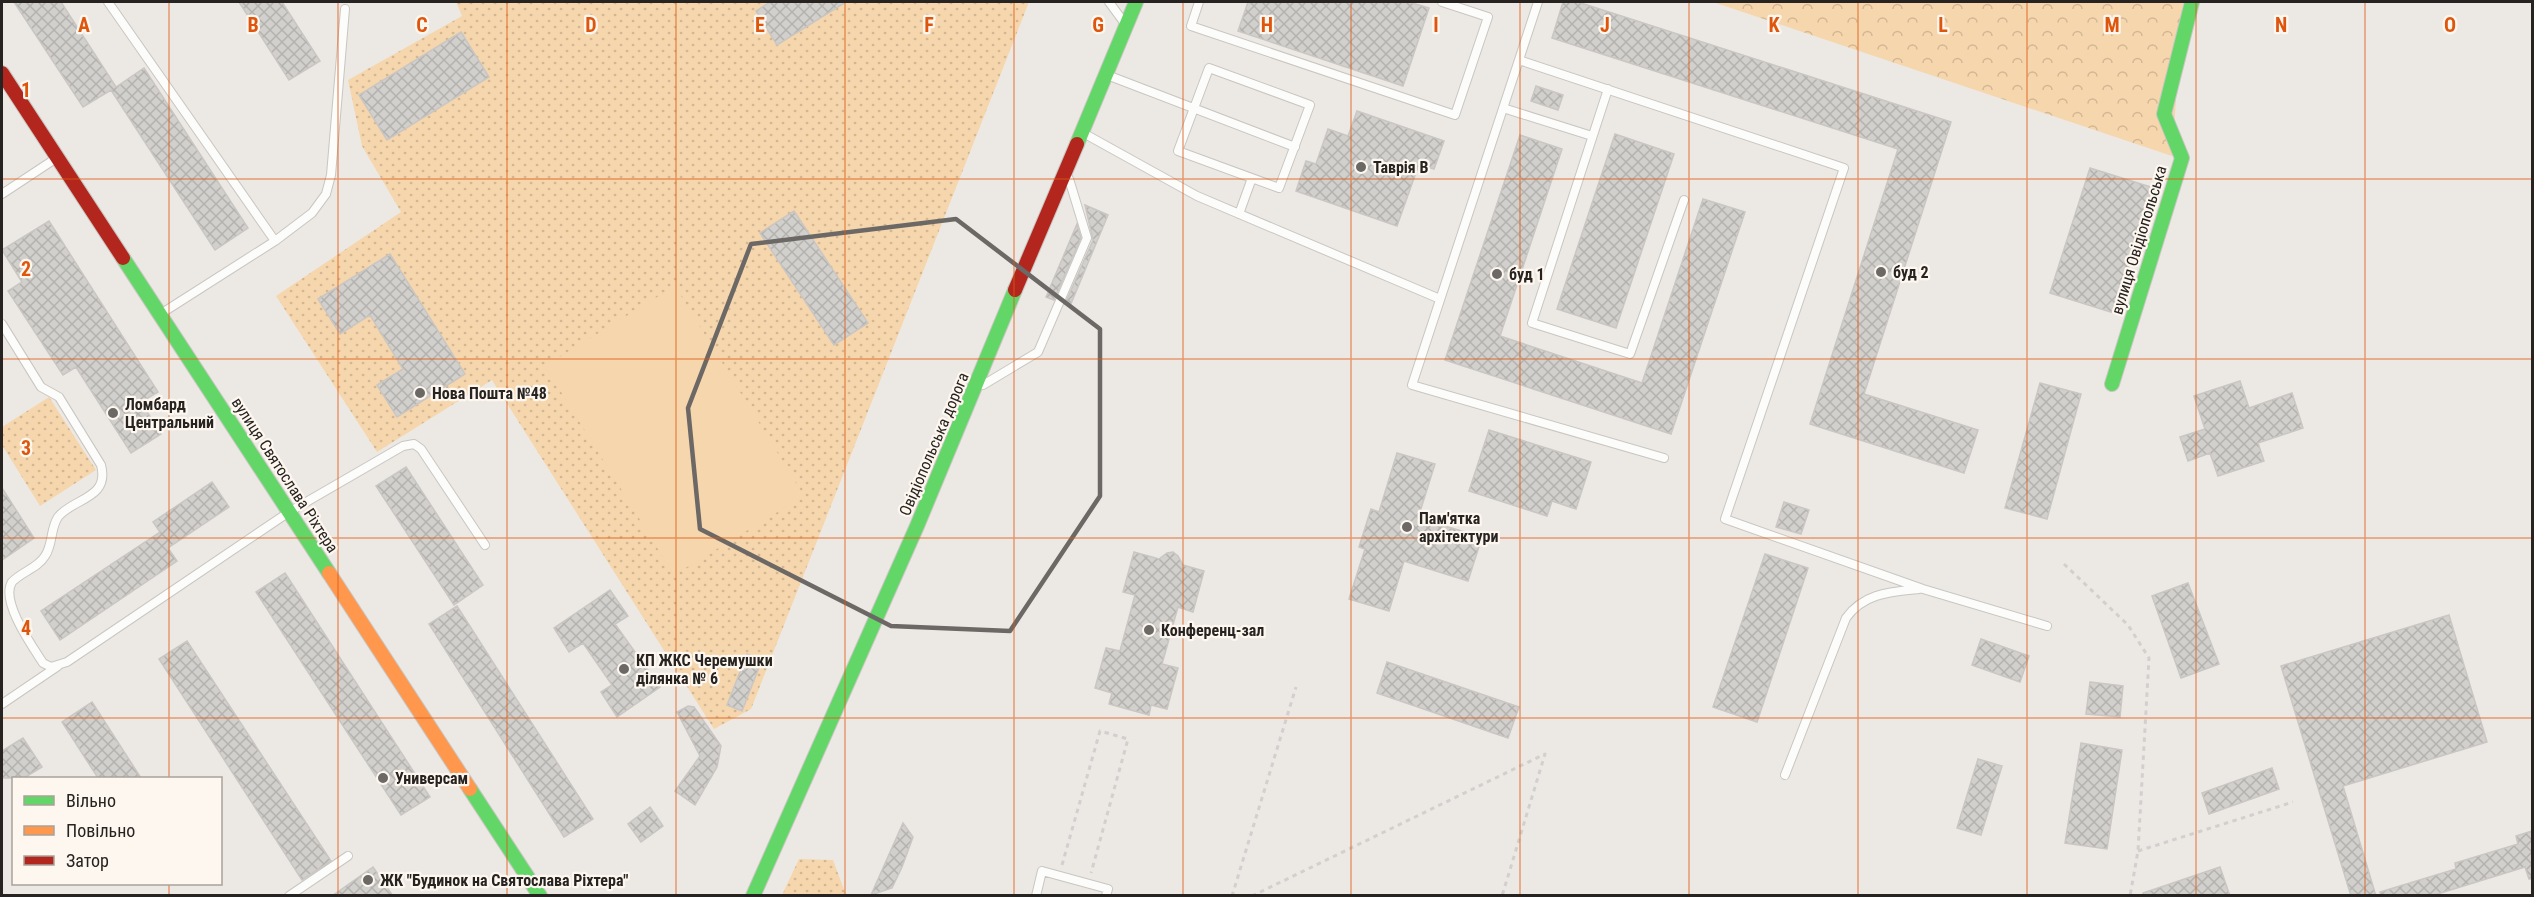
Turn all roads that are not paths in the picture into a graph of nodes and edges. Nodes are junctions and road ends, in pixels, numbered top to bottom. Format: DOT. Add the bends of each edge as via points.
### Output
graph roads {
  1 [pos="108,2"];
  2 [pos="1109,2"];
  3 [pos="1136,2"];
  4 [pos="1200,2"];
  5 [pos="1442,2"];
  6 [pos="1538,2"];
  7 [pos="2192,2"];
  8 [pos="345,9"];
  9 [pos="1126,25"];
  10 [pos="1519,60"];
  11 [pos="2,73"];
  12 [pos="1106,75"];
  13 [pos="1608,89"];
  14 [pos="1194,108"];
  15 [pos="1503,108"];
  16 [pos="1082,132"];
  17 [pos="1592,136"];
  18 [pos="1295,147"];
  19 [pos="56,158"];
  20 [pos="1066,169"];
  21 [pos="1252,178"];
  22 [pos="2,194"];
  23 [pos="1684,200"];
  24 [pos="1239,214"];
  25 [pos="274,241"];
  26 [pos="1440,300"];
  27 [pos="161,314"];
  28 [pos="2,324"];
  29 [pos="2112,384"];
  30 [pos="974,390"];
  31 [pos="1664,458"];
  32 [pos="289,512"];
  33 [pos="485,544"];
  34 [pos="1923,589"];
  35 [pos="2047,626"];
  36 [pos="59,666"];
  37 [pos="2,704"];
  38 [pos="1785,775"];
  39 [pos="348,856"];
  40 [pos="289,896"];
  41 [pos="540,896"];
  42 [pos="753,896"];
  43 [pos="1036,896"];
  44 [pos="1106,896"];
  1 -- 25 [label="lane"];
  2 -- 9 [label="lane"];
  3 -- 9 [label="main road, Овідіопольська дорога"];
  4 -- 5 [label="lane" via="1191,26 1455,115 1488,17"];
  6 -- 10 [label="lane"];
  7 -- 29 [label="main road, вулиця Овідіопольська" via="2164,114 2182,158"];
  8 -- 25 [label="lane" via="331,175 326,194 312,213"];
  9 -- 12 [label="main road, Овідіопольська дорога"];
  10 -- 13 [label="lane"];
  10 -- 15 [label="lane"];
  11 -- 19 [label="main road, вулиця Святослава Ріхтера"];
  12 -- 14 [label="lane"];
  12 -- 16 [label="main road, Овідіопольська дорога"];
  13 -- 17 [label="lane"];
  13 -- 34 [label="lane" via="1844,168 1725,519"];
  14 -- 18 [label="lane"];
  14 -- 18 [label="lane" via="1209,68 1310,105"];
  14 -- 21 [label="lane" via="1178,152"];
  15 -- 17 [label="lane"];
  15 -- 26 [label="lane"];
  16 -- 20 [label="main road, Овідіопольська дорога"];
  16 -- 24 [label="lane" via="1197,196"];
  17 -- 23 [label="lane" via="1532,323 1630,354"];
  18 -- 21 [label="lane" via="1279,188"];
  19 -- 22 [label="lane"];
  19 -- 27 [label="main road, вулиця Святослава Ріхтера"];
  20 -- 30 [label="main road, Овідіопольська дорога"];
  20 -- 30 [label="lane" via="1087,238 1038,352"];
  21 -- 24 [label="lane"];
  24 -- 26 [label="lane"];
  25 -- 27 [label="lane"];
  26 -- 31 [label="lane" via="1412,385"];
  27 -- 32 [label="main road, вулиця Святослава Ріхтера"];
  28 -- 36 [label="lane" via="40,387 59,397 101,465 103,475 93,493 60,515 44,559 12,582 8,591 12,614 43,663"];
  30 -- 42 [label="main road, Овідіопольська дорога" via="918,526"];
  32 -- 33 [label="lane" via="403,446 414,444"];
  32 -- 36 [label="lane"];
  32 -- 41 [label="main road, вулиця Святослава Ріхтера"];
  34 -- 35 [label="lane"];
  34 -- 38 [label="lane" via="1883,593 1854,607 1846,618"];
  36 -- 37 [label="lane"];
  39 -- 40 [label="lane"];
  43 -- 44 [label="lane" via="1042,871 1108,889"];
}
